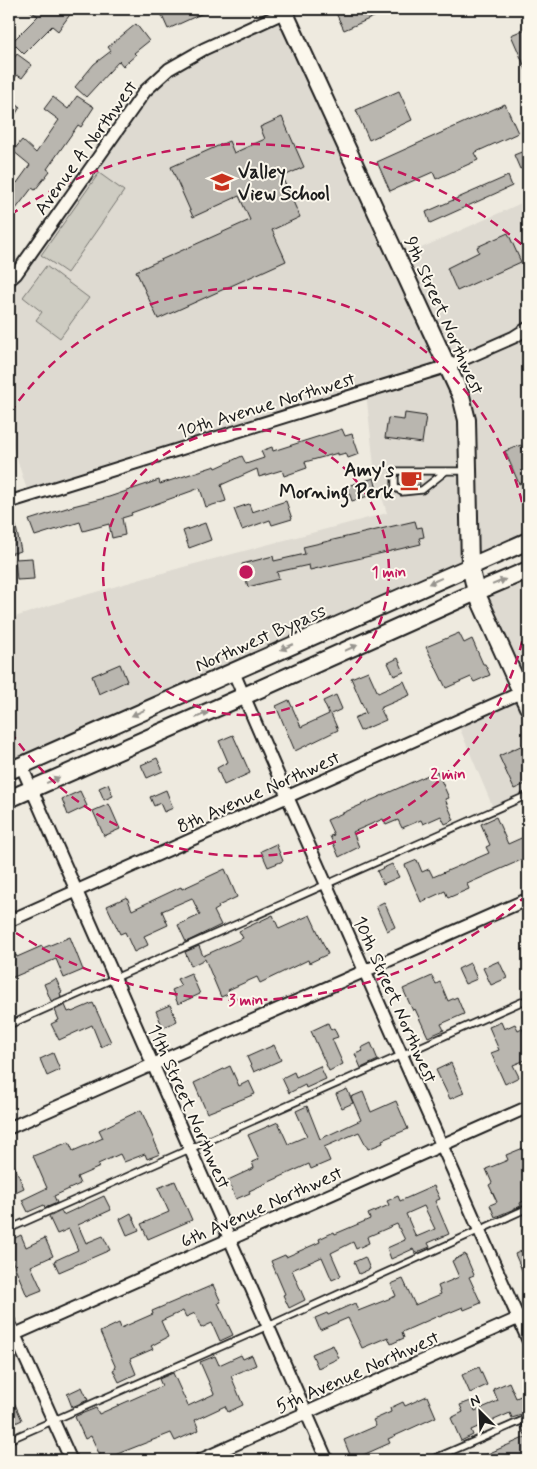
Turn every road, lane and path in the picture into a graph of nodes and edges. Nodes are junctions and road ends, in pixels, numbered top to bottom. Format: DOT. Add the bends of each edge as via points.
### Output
graph roads {
  1 [pos="284,10"];
  2 [pos="9,280"];
  3 [pos="528,328"];
  4 [pos="448,366"];
  5 [pos="446,471"];
  6 [pos="468,471"];
  7 [pos="9,502"];
  8 [pos="528,541"];
  9 [pos="470,566"];
  10 [pos="528,570"];
  11 [pos="476,592"];
  12 [pos="233,671"];
  13 [pos="244,696"];
  14 [pos="525,700"];
  15 [pos="15,768"];
  16 [pos="32,789"];
  17 [pos="528,795"];
  18 [pos="288,798"];
  19 [pos="9,799"];
  20 [pos="326,883"];
  21 [pos="77,891"];
  22 [pos="528,899"];
  23 [pos="9,921"];
  24 [pos="365,972"];
  25 [pos="114,978"];
  26 [pos="528,999"];
  27 [pos="9,1025"];
  28 [pos="402,1054"];
  29 [pos="152,1065"];
  30 [pos="528,1107"];
  31 [pos="9,1128"];
  32 [pos="442,1145"];
  33 [pos="190,1149"];
  34 [pos="528,1208"];
  35 [pos="9,1229"];
  36 [pos="480,1230"];
  37 [pos="230,1239"];
  38 [pos="523,1316"];
  39 [pos="9,1322"];
  40 [pos="268,1326"];
  41 [pos="12,1336"];
  42 [pos="528,1340"];
  43 [pos="306,1413"];
  44 [pos="528,1418"];
  45 [pos="53,1420"];
  46 [pos="9,1440"];
  47 [pos="71,1460"];
  48 [pos="200,1460"];
  49 [pos="327,1460"];
  50 [pos="431,1460"];
  1 -- 2 [label="street, Avenue A Northwest" via="204,48 169,69 145,90"];
  1 -- 4 [label="main road, 9th Street Northwest"];
  3 -- 4 [label="street, 10th Avenue Northwest"];
  4 -- 6 [label="main road, 9th Street Northwest" via="467,420"];
  4 -- 7 [label="street, 10th Avenue Northwest"];
  5 -- 5 [label="lane" via="395,471 395,487 402,492 422,490"];
  5 -- 6 [label="lane"];
  6 -- 9 [label="main road, 9th Street Northwest"];
  8 -- 9 [label="main road, Northwest Bypass"];
  9 -- 11 [label="main road, 9th Street Northwest"];
  9 -- 12 [label="main road, Northwest Bypass, one-way"];
  11 -- 10 [label="main road, one-way"];
  13 -- 11 [label="main road, one-way"];
  11 -- 14 [label="main road, 9th Street Northwest"];
  12 -- 13 [label="street, 10th Street Northwest"];
  12 -- 15 [label="main road, Northwest Bypass, one-way"];
  16 -- 13 [label="main road, one-way"];
  13 -- 18 [label="street, 10th Street Northwest"];
  14 -- 18 [label="street, 8th Avenue Northwest"];
  15 -- 16 [label="street, 11th Street Northwest"];
  16 -- 19 [label="main road"];
  16 -- 21 [label="street, 11th Street Northwest"];
  17 -- 20 [label="lane"];
  18 -- 20 [label="street, 10th Street Northwest"];
  18 -- 21 [label="street, 8th Avenue Northwest"];
  20 -- 24 [label="street, 10th Street Northwest"];
  20 -- 25 [label="lane"];
  21 -- 23 [label="street, 8th Avenue Northwest"];
  21 -- 25 [label="street, 11th Street Northwest"];
  22 -- 24 [label="street"];
  24 -- 28 [label="street, 10th Street Northwest"];
  24 -- 29 [label="street"];
  25 -- 27 [label="lane"];
  25 -- 29 [label="street, 11th Street Northwest"];
  26 -- 28 [label="lane"];
  28 -- 32 [label="street, 10th Street Northwest"];
  28 -- 33 [label="lane"];
  29 -- 31 [label="street"];
  29 -- 33 [label="street, 11th Street Northwest"];
  30 -- 32 [label="street, 6th Avenue Northwest"];
  32 -- 36 [label="street, 10th Street Northwest"];
  32 -- 37 [label="street, 6th Avenue Northwest"];
  33 -- 35 [label="lane"];
  33 -- 37 [label="street, 11th Street Northwest"];
  34 -- 36 [label="lane"];
  36 -- 38 [label="street, 10th Street Northwest"];
  36 -- 40 [label="lane"];
  37 -- 40 [label="street, 11th Street Northwest"];
  37 -- 41 [label="street, 6th Avenue Northwest"];
  38 -- 42 [label="street, 10th Street Northwest"];
  38 -- 43 [label="street, 5th Avenue Northwest"];
  39 -- 41 [label="street"];
  40 -- 43 [label="street, 11th Street Northwest"];
  40 -- 45 [label="lane"];
  41 -- 45 [label="street"];
  43 -- 48 [label="street, 5th Avenue Northwest"];
  43 -- 49 [label="street, 11th Street Northwest"];
  44 -- 50 [label="lane"];
  45 -- 46 [label="lane"];
  45 -- 47 [label="street"];
}
